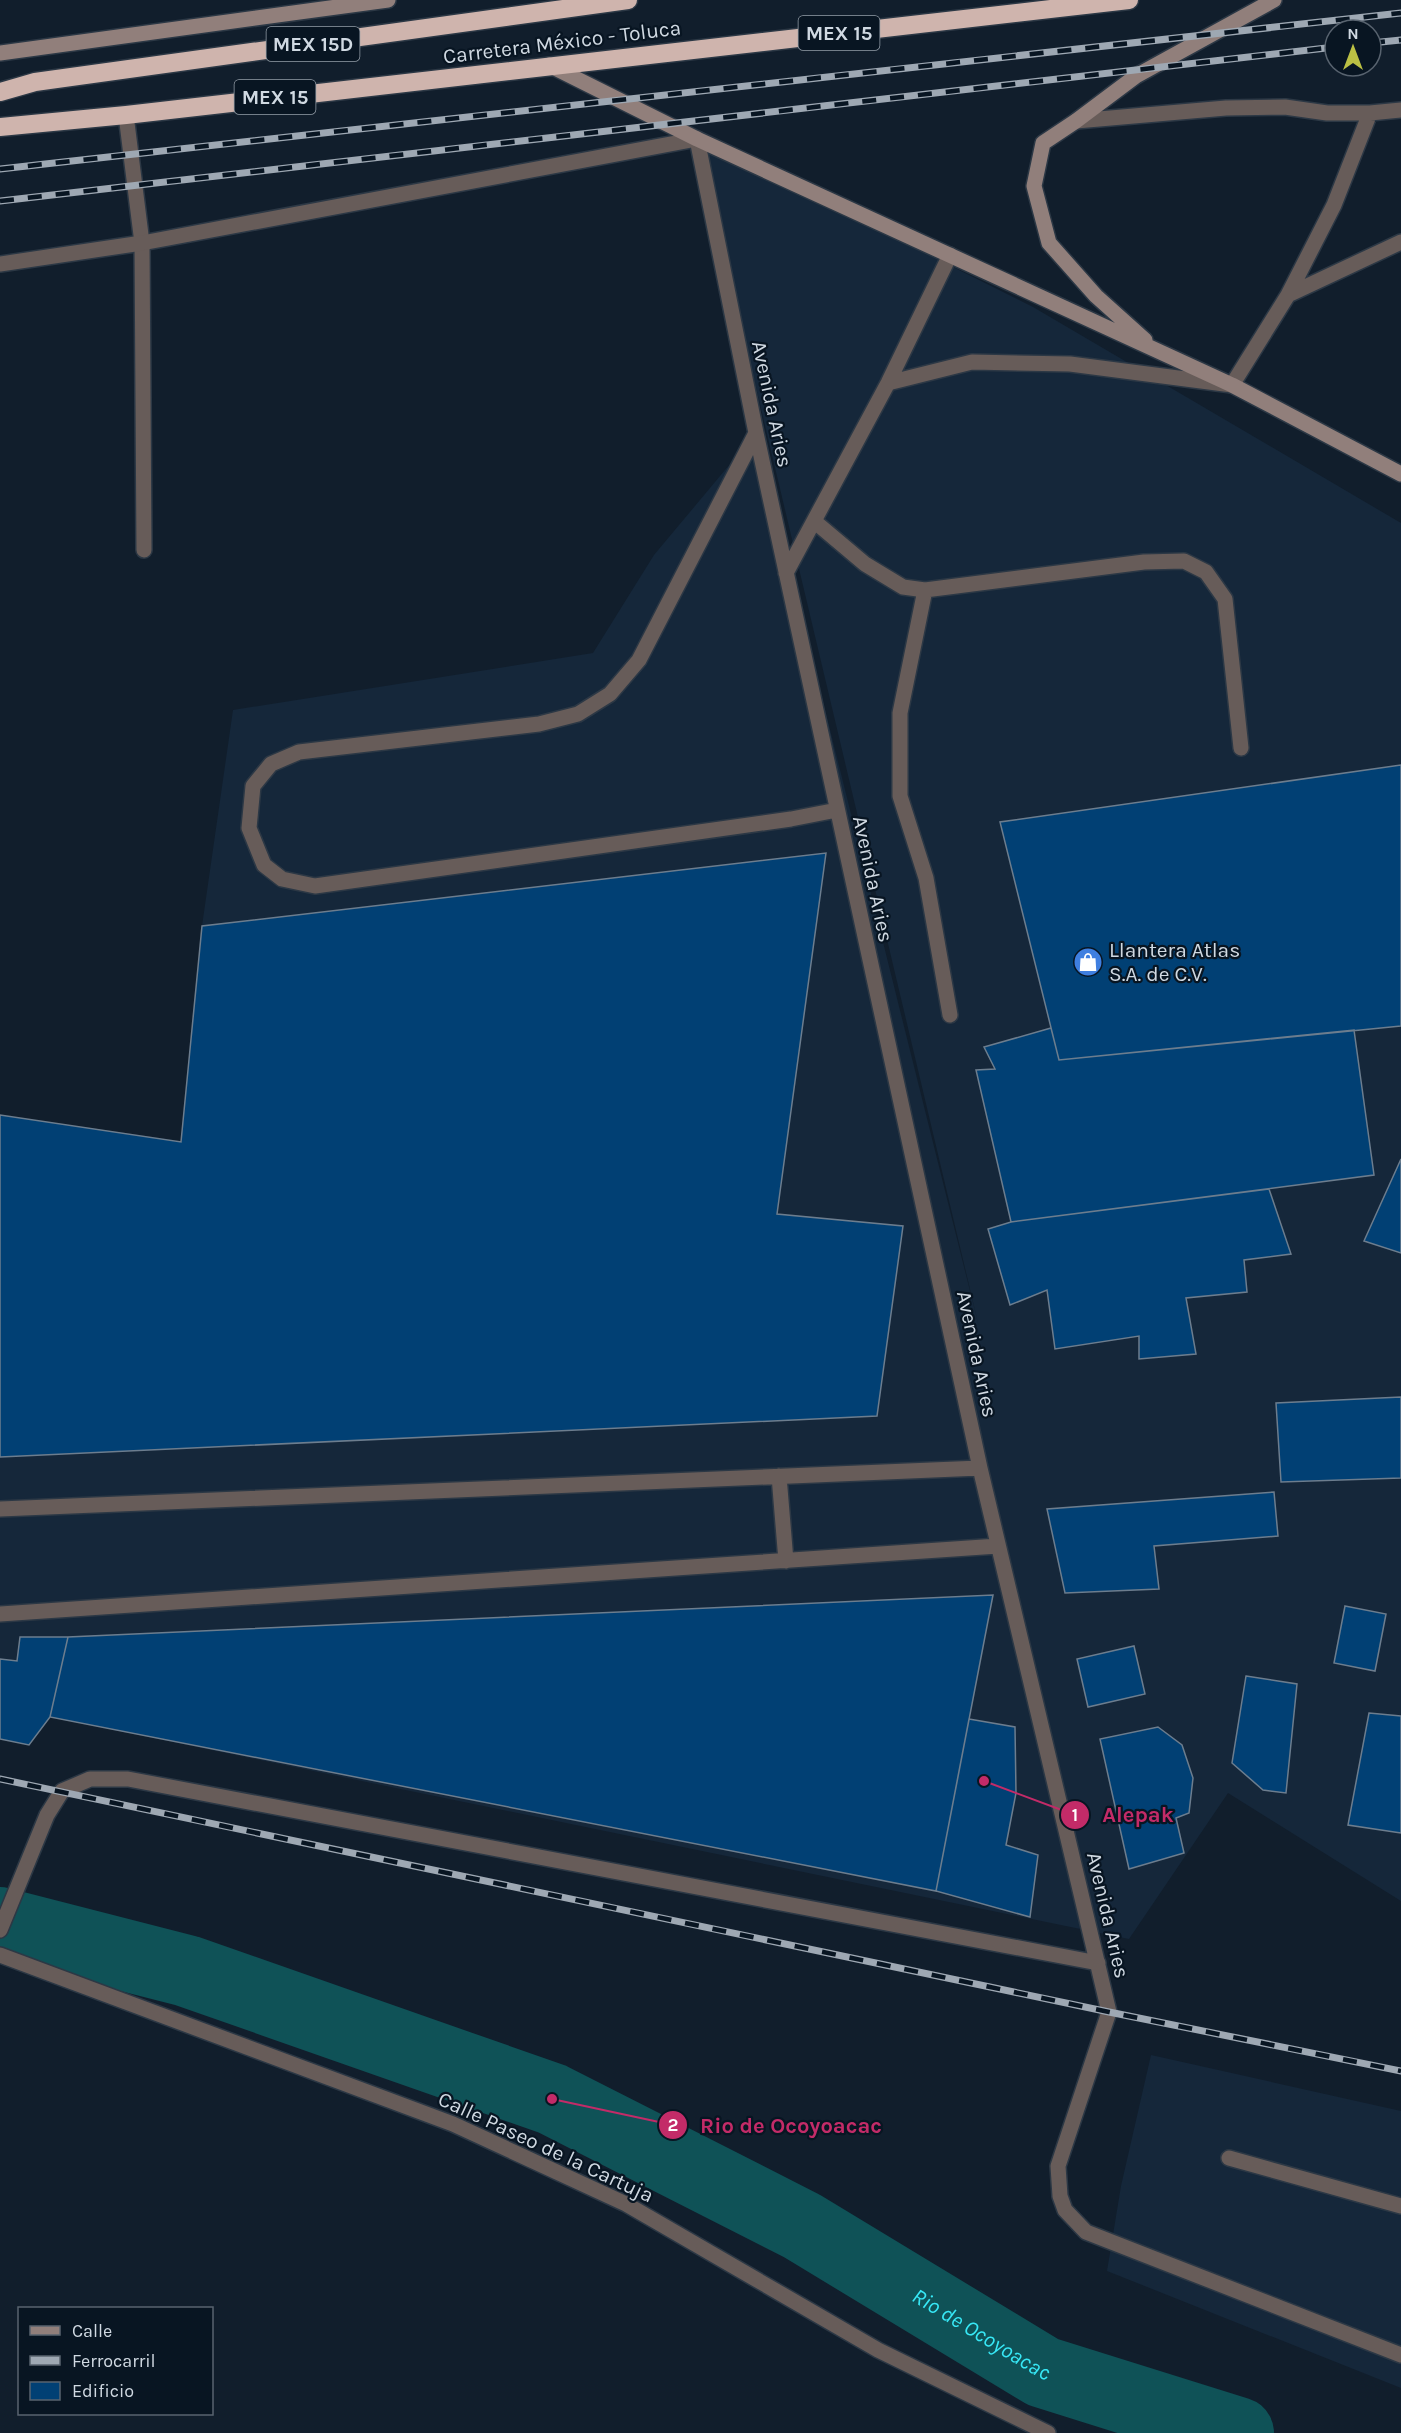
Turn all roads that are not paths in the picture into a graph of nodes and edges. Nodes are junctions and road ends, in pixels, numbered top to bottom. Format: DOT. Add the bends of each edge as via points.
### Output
graph roads {
  1 [pos="388,0"];
  2 [pos="628,0"];
  3 [pos="1129,0"];
  4 [pos="1274,0"];
  5 [pos="0,53"];
  6 [pos="549,65"];
  7 [pos="0,92"];
  8 [pos="1401,110"];
  9 [pos="1370,113"];
  10 [pos="126,115"];
  11 [pos="1076,121"];
  12 [pos="0,127"];
  13 [pos="696,139"];
  14 [pos="142,243"];
  15 [pos="1399,245"];
  16 [pos="950,255"];
  17 [pos="0,264"];
  18 [pos="1288,295"];
  19 [pos="1158,352"];
  20 [pos="888,383"];
  21 [pos="1233,385"];
  22 [pos="756,433"];
  23 [pos="1401,474"];
  24 [pos="814,520"];
  25 [pos="144,550"];
  26 [pos="786,573"];
  27 [pos="925,590"];
  28 [pos="1241,748"];
  29 [pos="837,810"];
  30 [pos="950,1015"];
  31 [pos="980,1468"];
  32 [pos="779,1476"];
  33 [pos="0,1509"];
  34 [pos="998,1546"];
  35 [pos="786,1561"];
  36 [pos="0,1614"];
  37 [pos="1,1929"];
  38 [pos="0,1955"];
  39 [pos="1098,1963"];
  40 [pos="1229,2158"];
  41 [pos="1401,2206"];
  42 [pos="1401,2355"];
  43 [pos="1048,2433"];
  1 -- 5 [label="main road"];
  2 -- 7 [label="highway, MEX 15D" via="35,82"];
  3 -- 6 [label="highway, Carretera México - Toluca / MEX 15"];
  4 -- 11 [label="main road" via="1136,76"];
  6 -- 10 [label="highway, Carretera México - Toluca / MEX 15"];
  6 -- 13 [label="main road"];
  8 -- 9 [label="street"];
  9 -- 11 [label="street" via="1327,113 1285,107 1226,108"];
  9 -- 18 [label="street" via="1334,205"];
  10 -- 12 [label="highway, Carretera México - Toluca / MEX 15"];
  10 -- 14 [label="street"];
  11 -- 19 [label="main road" via="1043,143 1034,186 1049,243 1096,296"];
  13 -- 14 [label="street"];
  13 -- 16 [label="main road"];
  13 -- 22 [label="street, Avenida Aries"];
  14 -- 17 [label="street"];
  14 -- 25 [label="street"];
  15 -- 18 [label="street"];
  16 -- 19 [label="main road"];
  16 -- 20 [label="street"];
  18 -- 21 [label="street"];
  19 -- 21 [label="main road"];
  20 -- 21 [label="street" via="972,362 1070,364"];
  20 -- 24 [label="street"];
  21 -- 23 [label="main road"];
  22 -- 26 [label="street, Avenida Aries"];
  22 -- 29 [label="street" via="639,660 610,694 578,714 539,724 298,752 271,764 253,786 249,828 264,865 282,879 315,886"];
  24 -- 26 [label="street"];
  24 -- 27 [label="street" via="866,564 903,587"];
  26 -- 29 [label="street, Avenida Aries"];
  27 -- 28 [label="street" via="1144,562 1184,561 1206,572 1225,599"];
  27 -- 30 [label="street" via="900,713 900,796 926,878"];
  29 -- 31 [label="street, Avenida Aries"];
  31 -- 32 [label="street"];
  31 -- 34 [label="street, Avenida Aries"];
  32 -- 33 [label="street"];
  32 -- 35 [label="street"];
  34 -- 35 [label="street"];
  34 -- 39 [label="street, Avenida Aries"];
  35 -- 36 [label="street"];
  37 -- 39 [label="street" via="47,1815 62,1791 90,1779 128,1779"];
  38 -- 43 [label="street, Calle Paseo de la Cartuja" via="453,2124 626,2204 878,2350"];
  39 -- 42 [label="street, Avenida Aries" via="1109,2012 1058,2166 1065,2210 1086,2232"];
  40 -- 41 [label="street"];
}
